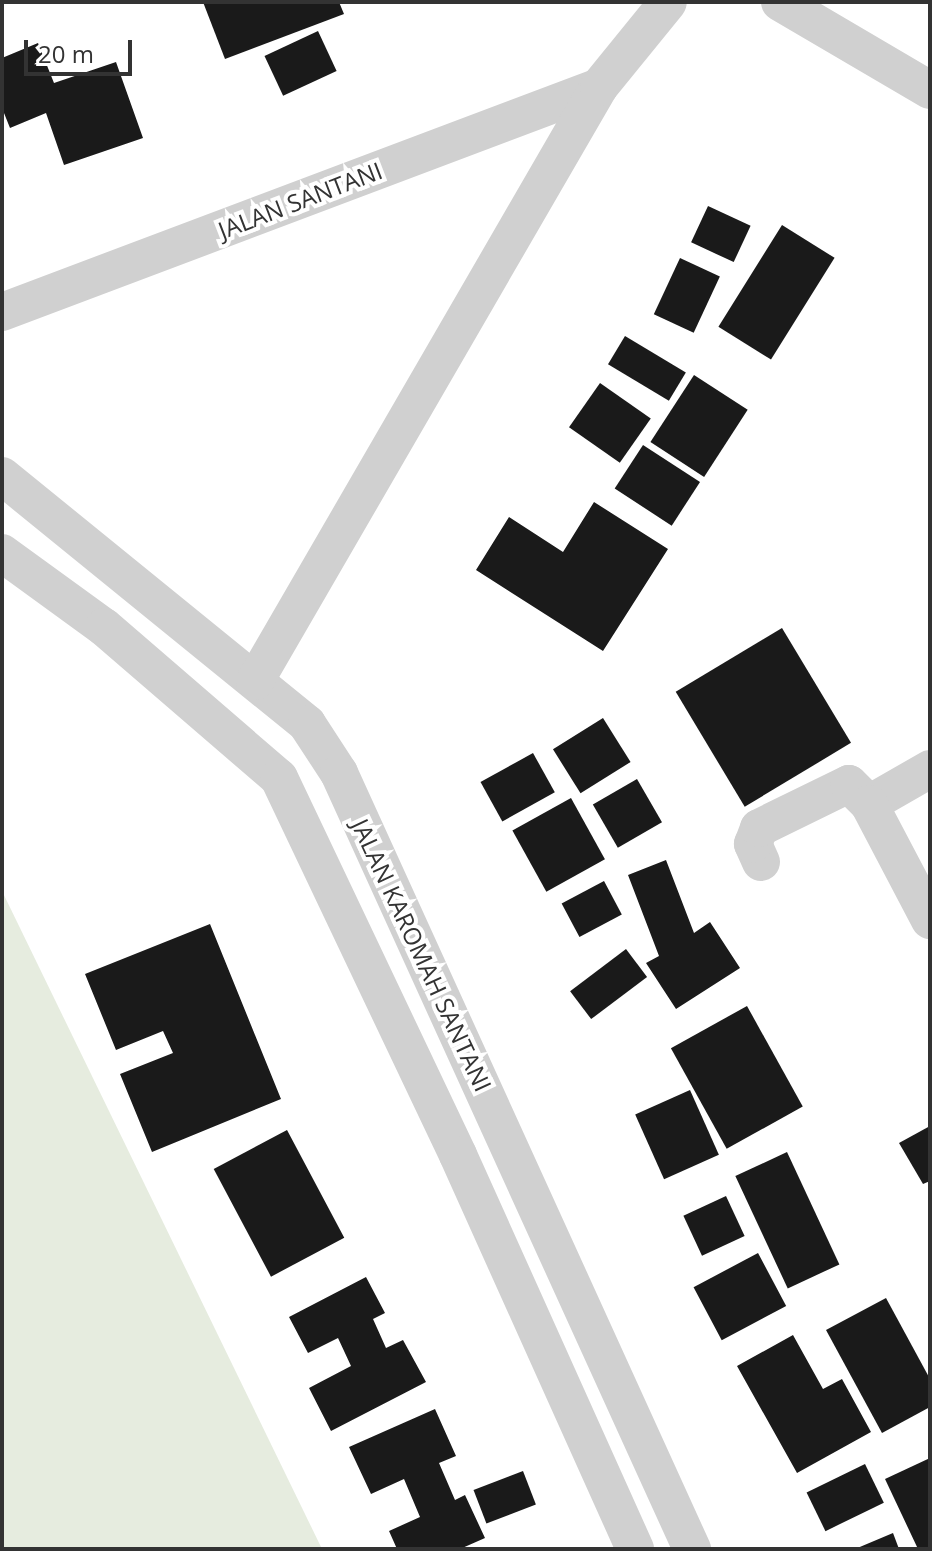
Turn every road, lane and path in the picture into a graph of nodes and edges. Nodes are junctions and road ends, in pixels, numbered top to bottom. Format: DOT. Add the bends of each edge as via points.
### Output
graph roads {
  1 [pos="668,2"];
  2 [pos="780,2"];
  3 [pos="599,87"];
  4 [pos="930,90"];
  5 [pos="2,312"];
  6 [pos="2,476"];
  7 [pos="2,553"];
  8 [pos="255,681"];
  9 [pos="930,769"];
  10 [pos="869,804"];
  11 [pos="761,862"];
  12 [pos="924,899"];
  13 [pos="503,1134"];
  14 [pos="458,1155"];
  15 [pos="635,1549"];
  16 [pos="692,1549"];
  1 -- 3 [label="street"];
  2 -- 4 [label="street"];
  3 -- 5 [label="street, JALAN SANTANI"];
  3 -- 8 [label="street"];
  6 -- 8 [label="street, JALAN KAROMAH SANTANI"];
  7 -- 14 [label="street" via="104,627 279,778"];
  8 -- 13 [label="street, JALAN KAROMAH SANTANI" via="307,724 339,773"];
  9 -- 10 [label="street"];
  10 -- 11 [label="street" via="857,787 841,785 759,828 753,844"];
  10 -- 12 [label="street"];
  13 -- 14 [label="street"];
  13 -- 16 [label="street, JALAN KAROMAH SANTANI"];
  14 -- 15 [label="street"];
}
